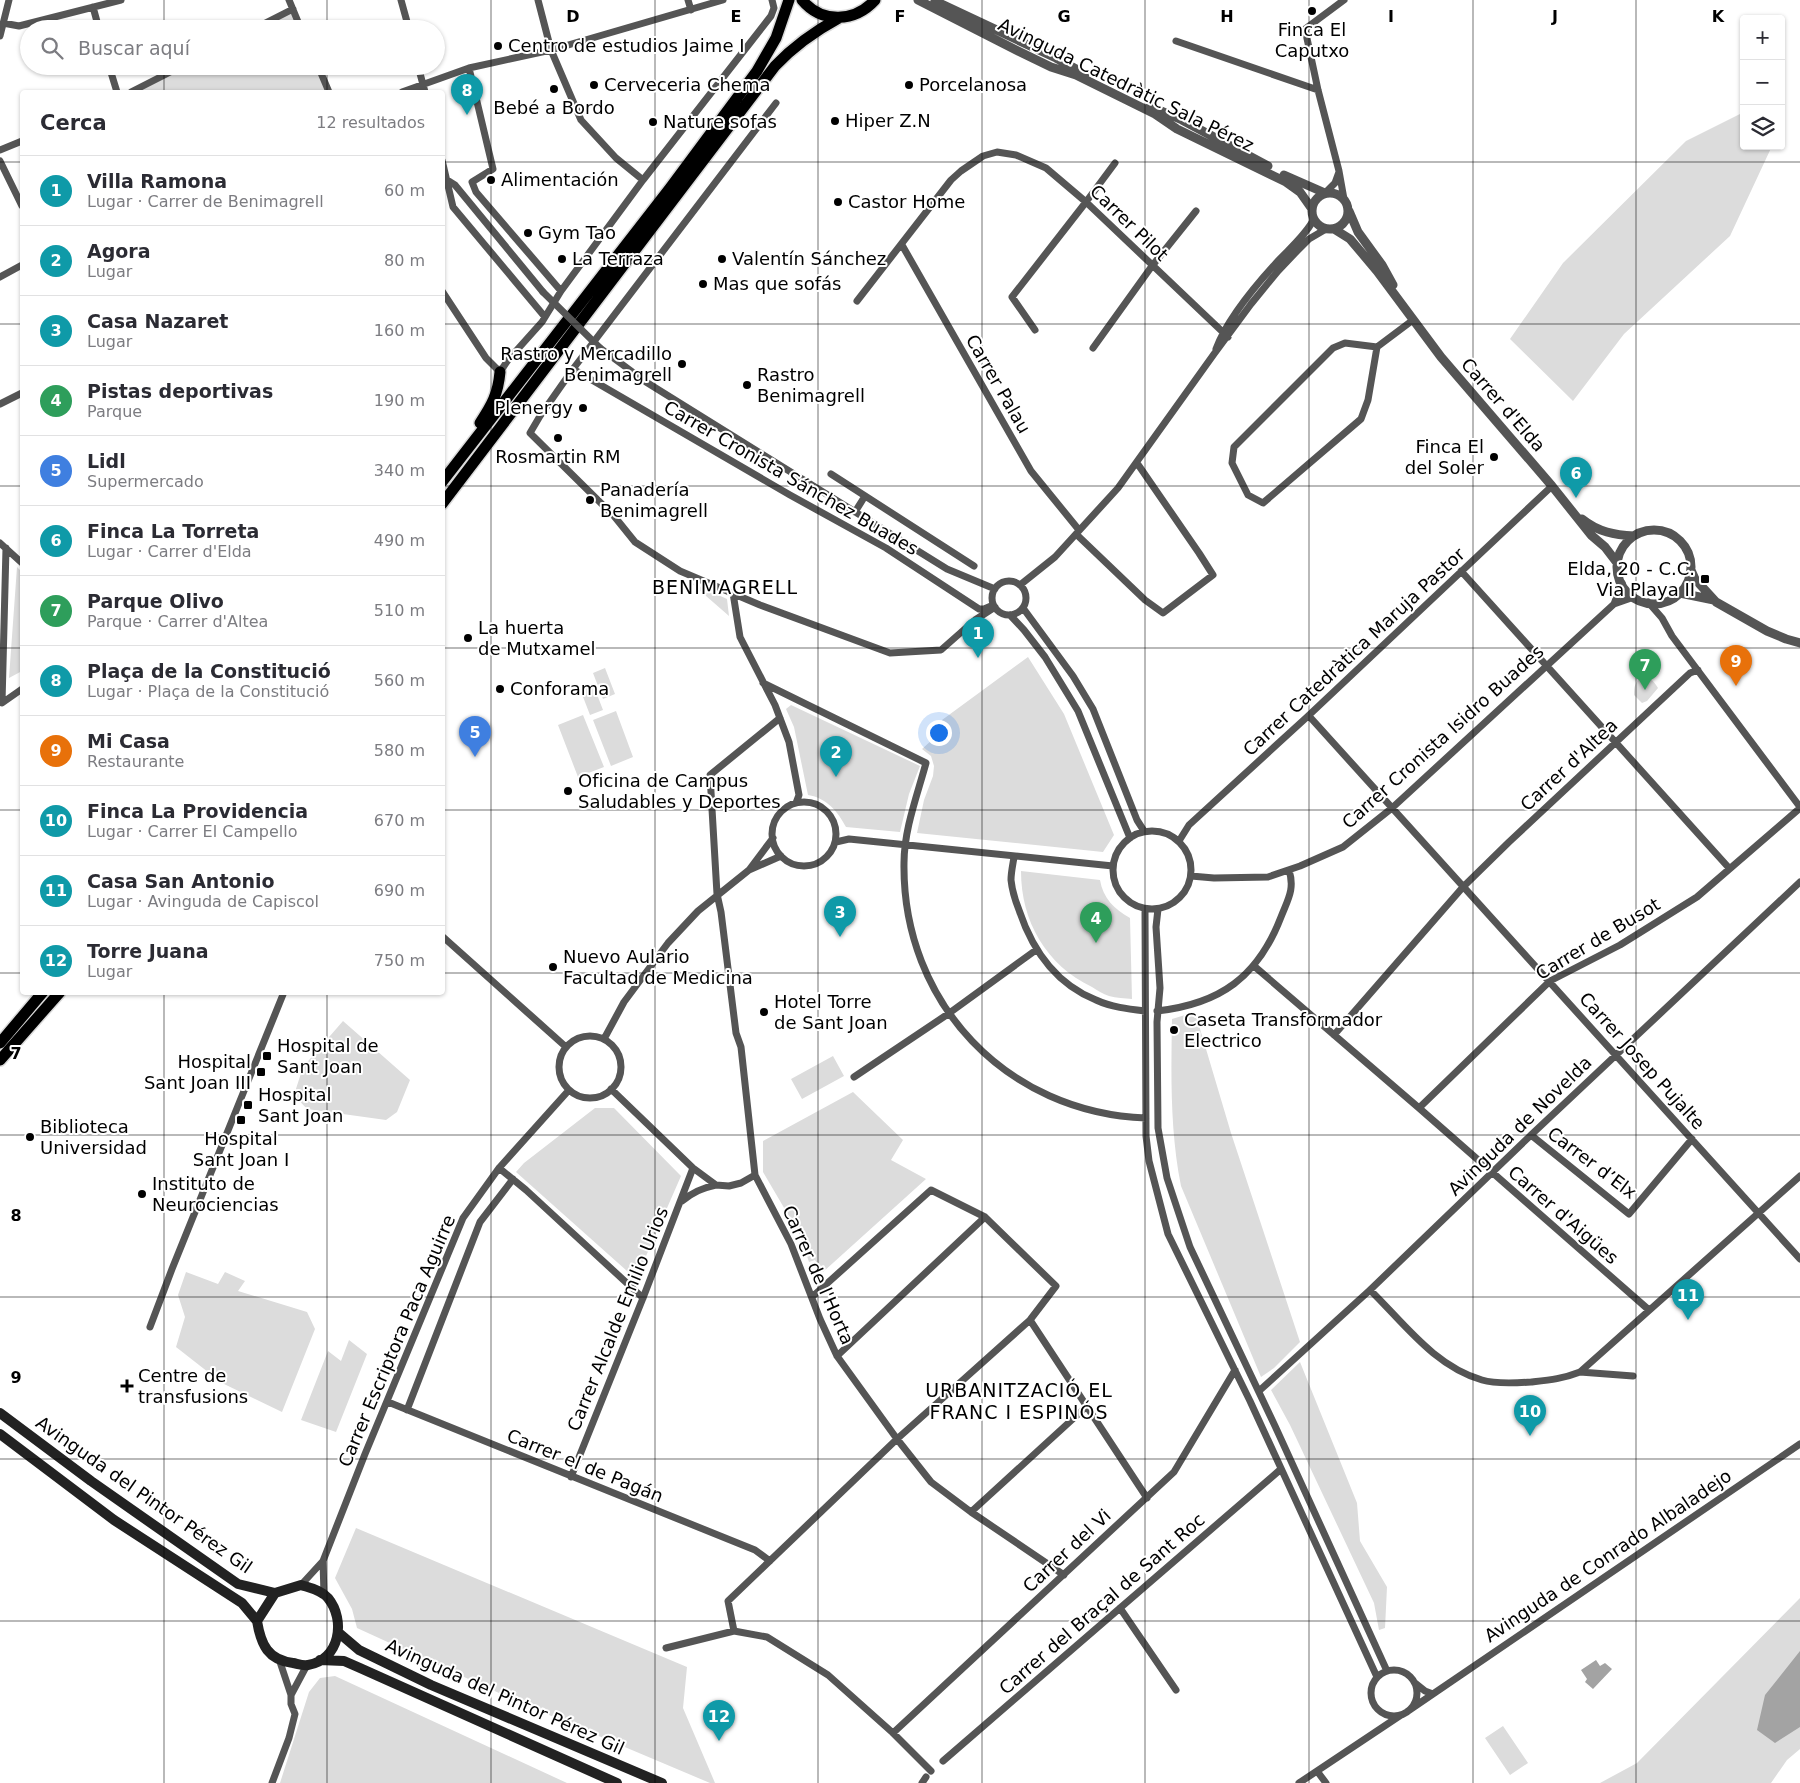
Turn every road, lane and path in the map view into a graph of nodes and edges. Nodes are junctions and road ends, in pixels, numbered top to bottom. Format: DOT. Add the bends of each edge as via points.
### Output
graph roads {
  1 [pos="9,0"];
  2 [pos="121,0"];
  3 [pos="289,0"];
  4 [pos="401,0"];
  5 [pos="538,0"];
  6 [pos="688,0"];
  7 [pos="723,0"];
  8 [pos="772,0"];
  9 [pos="789,0"];
  10 [pos="802,0"];
  11 [pos="875,0"];
  12 [pos="918,0"];
  13 [pos="932,0"];
  14 [pos="1344,0"];
  15 [pos="93,7"];
  16 [pos="293,9"];
  17 [pos="691,10"];
  18 [pos="3,18"];
  19 [pos="839,18"];
  20 [pos="42,20"];
  21 [pos="97,20"];
  22 [pos="272,20"];
  23 [pos="298,20"];
  24 [pos="406,20"];
  25 [pos="20,25"];
  26 [pos="0,36"];
  27 [pos="1176,41"];
  28 [pos="551,50"];
  29 [pos="469,68"];
  30 [pos="112,75"];
  31 [pos="164,75"];
  32 [pos="322,75"];
  33 [pos="420,75"];
  34 [pos="424,89"];
  35 [pos="116,90"];
  36 [pos="135,90"];
  37 [pos="328,90"];
  38 [pos="1318,90"];
  39 [pos="776,103"];
  40 [pos="20,141"];
  41 [pos="0,150"];
  42 [pos="0,161"];
  43 [pos="1115,163"];
  44 [pos="1339,171"];
  45 [pos="643,180"];
  46 [pos="445,182"];
  47 [pos="1325,194"];
  48 [pos="1344,199"];
  49 [pos="20,202"];
  50 [pos="1086,202"];
  51 [pos="1312,209"];
  52 [pos="1196,211"];
  53 [pos="1348,211"];
  54 [pos="1314,219"];
  55 [pos="1330,229"];
  56 [pos="902,245"];
  57 [pos="20,266"];
  58 [pos="1152,266"];
  59 [pos="0,277"];
  60 [pos="561,291"];
  61 [pos="445,296"];
  62 [pos="857,301"];
  63 [pos="1412,318"];
  64 [pos="544,319"];
  65 [pos="1035,330"];
  66 [pos="1225,335"];
  67 [pos="1093,348"];
  68 [pos="1377,348"];
  69 [pos="573,369"];
  70 [pos="500,372"];
  71 [pos="20,394"];
  72 [pos="0,404"];
  73 [pos="1136,463"];
  74 [pos="831,474"];
  75 [pos="445,477"];
  76 [pos="445,478"];
  77 [pos="1552,486"];
  78 [pos="865,496"];
  79 [pos="445,500"];
  80 [pos="855,512"];
  81 [pos="1574,513"];
  82 [pos="1078,532"];
  83 [pos="1634,536"];
  84 [pos="3,545"];
  85 [pos="20,561"];
  86 [pos="1618,564"];
  87 [pos="974,566"];
  88 [pos="1691,569"];
  89 [pos="1461,571"];
  90 [pos="1622,583"];
  91 [pos="1020,585"];
  92 [pos="995,589"];
  93 [pos="734,593"];
  94 [pos="1680,593"];
  95 [pos="1634,597"];
  96 [pos="1714,600"];
  97 [pos="1648,602"];
  98 [pos="1614,604"];
  99 [pos="995,606"];
  100 [pos="1023,608"];
  101 [pos="1010,614"];
  102 [pos="1800,642"];
  103 [pos="1547,665"];
  104 [pos="1698,670"];
  105 [pos="763,683"];
  106 [pos="20,690"];
  107 [pos="1309,716"];
  108 [pos="780,718"];
  109 [pos="1616,742"];
  110 [pos="799,795"];
  111 [pos="805,802"];
  112 [pos="796,803"];
  113 [pos="1800,807"];
  114 [pos="1392,808"];
  115 [pos="1144,831"];
  116 [pos="836,832"];
  117 [pos="773,838"];
  118 [pos="1130,838"];
  119 [pos="849,839"];
  120 [pos="1178,841"];
  121 [pos="836,842"];
  122 [pos="905,845"];
  123 [pos="781,856"];
  124 [pos="1014,857"];
  125 [pos="1112,866"];
  126 [pos="1729,868"];
  127 [pos="749,870"];
  128 [pos="1289,870"];
  129 [pos="1191,876"];
  130 [pos="1800,882"];
  131 [pos="1464,887"];
  132 [pos="717,894"];
  133 [pos="1145,909"];
  134 [pos="1158,909"];
  135 [pos="445,939"];
  136 [pos="1036,950"];
  137 [pos="1254,966"];
  138 [pos="1550,981"];
  139 [pos="40,995"];
  140 [pos="57,995"];
  141 [pos="283,995"];
  142 [pos="1145,1011"];
  143 [pos="1157,1011"];
  144 [pos="948,1014"];
  145 [pos="1334,1035"];
  146 [pos="604,1039"];
  147 [pos="0,1043"];
  148 [pos="566,1047"];
  149 [pos="1616,1055"];
  150 [pos="0,1060"];
  151 [pos="854,1077"];
  152 [pos="569,1090"];
  153 [pos="611,1090"];
  154 [pos="1419,1108"];
  155 [pos="1146,1118"];
  156 [pos="1531,1135"];
  157 [pos="1692,1139"];
  158 [pos="499,1168"];
  159 [pos="693,1168"];
  160 [pos="1492,1173"];
  161 [pos="755,1176"];
  162 [pos="1800,1176"];
  163 [pos="513,1179"];
  164 [pos="716,1185"];
  165 [pos="681,1201"];
  166 [pos="1758,1212"];
  167 [pos="985,1216"];
  168 [pos="1798,1257"];
  169 [pos="1370,1290"];
  170 [pos="812,1296"];
  171 [pos="643,1298"];
  172 [pos="1649,1310"];
  173 [pos="1030,1320"];
  174 [pos="150,1327"];
  175 [pos="837,1356"];
  176 [pos="1235,1370"];
  177 [pos="1580,1372"];
  178 [pos="1633,1376"];
  179 [pos="1259,1391"];
  180 [pos="388,1402"];
  181 [pos="1086,1406"];
  182 [pos="406,1410"];
  183 [pos="0,1413"];
  184 [pos="0,1434"];
  185 [pos="897,1439"];
  186 [pos="1800,1444"];
  187 [pos="1281,1469"];
  188 [pos="571,1477"];
  189 [pos="1147,1498"];
  190 [pos="971,1512"];
  191 [pos="323,1561"];
  192 [pos="770,1561"];
  193 [pos="1064,1575"];
  194 [pos="301,1585"];
  195 [pos="275,1593"];
  196 [pos="324,1594"];
  197 [pos="1120,1608"];
  198 [pos="257,1622"];
  199 [pos="734,1631"];
  200 [pos="339,1633"];
  201 [pos="666,1648"];
  202 [pos="320,1660"];
  203 [pos="280,1662"];
  204 [pos="307,1665"];
  205 [pos="1387,1671"];
  206 [pos="1377,1677"];
  207 [pos="1415,1684"];
  208 [pos="1176,1690"];
  209 [pos="1434,1694"];
  210 [pos="291,1695"];
  211 [pos="1380,1711"];
  212 [pos="1406,1712"];
  213 [pos="1380,1729"];
  214 [pos="893,1733"];
  215 [pos="943,1761"];
  216 [pos="1317,1771"];
  217 [pos="926,1777"];
  218 [pos="272,1783"];
  219 [pos="617,1783"];
  220 [pos="662,1783"];
  221 [pos="1299,1783"];
  222 [pos="1326,1783"];
  1 -- 18 [label="street"];
  2 -- 15 [label="street"];
  3 -- 16 [label="street"];
  4 -- 24 [label="street"];
  5 -- 28 [label="street"];
  6 -- 17 [label="street"];
  7 -- 17 [label="street"];
  8 -- 45 [label="street" via="771,16"];
  9 -- 76 [label="main road" via="776,38 753,77"];
  10 -- 19 [label="main road" via="820,14"];
  11 -- 19 [label="main road" via="860,13"];
  12 -- 51 [label="street, Avinguda Catedràtic Sala Pérez" via="1051,67 1155,114 1177,129 1286,182 1300,192"];
  13 -- 47 [label="street, Avinguda Catedràtic Sala Pérez" via="1182,120"];
  14 -- 38 [label="street" via="1305,29"];
  15 -- 20 [label="street"];
  15 -- 21 [label="street"];
  16 -- 22 [label="street"];
  16 -- 23 [label="street"];
  17 -- 28 [label="street"];
  18 -- 25 [label="street"];
  18 -- 26 [label="street"];
  19 -- 79 [label="main road" via="817,30 775,66"];
  27 -- 38 [label="street"];
  28 -- 29 [label="street"];
  28 -- 45 [label="street" via="581,120 616,158"];
  29 -- 34 [label="street"];
  29 -- 60 [label="street" via="493,169 472,182 476,192"];
  30 -- 35 [label="street"];
  31 -- 36 [label="street"];
  32 -- 37 [label="street"];
  33 -- 34 [label="street"];
  38 -- 44 [label="street"];
  39 -- 69 [label="street"];
  40 -- 41 [label="street"];
  42 -- 49 [label="street"];
  43 -- 50 [label="street"];
  44 -- 47 [label="street" via="1335,183"];
  44 -- 48 [label="street"];
  45 -- 60 [label="street"];
  46 -- 64 [label="street" via="453,207"];
  46 -- 80 [label="street, Carrer Cronista Sánchez Buades, bridge" via="455,185 542,292 600,348 646,382"];
  47 -- 48 [label="street" via="1332,193"];
  47 -- 51 [label="street" via="1316,199"];
  48 -- 53 [label="street"];
  50 -- 56 [label="street, Carrer Pilot" via="1046,168 1016,155 997,152 983,156 961,171"];
  50 -- 58 [label="street, Carrer Pilot"];
  50 -- 65 [label="street" via="1012,297"];
  51 -- 54 [label="street"];
  52 -- 58 [label="street"];
  53 -- 55 [label="street" via="1346,220 1339,227"];
  53 -- 63 [label="street"];
  54 -- 55 [label="street"];
  54 -- 66 [label="street" via="1305,234 1273,267"];
  55 -- 63 [label="street" via="1350,239"];
  55 -- 66 [label="street" via="1310,239 1278,271"];
  56 -- 62 [label="street"];
  56 -- 82 [label="street, Carrer Palau" via="1030,471"];
  57 -- 59 [label="street"];
  58 -- 66 [label="street, Carrer Pilot"];
  58 -- 67 [label="street"];
  60 -- 64 [label="street"];
  61 -- 70 [label="street" via="486,358"];
  63 -- 68 [label="street"];
  63 -- 77 [label="street, Carrer d'Elda" via="1458,379"];
  64 -- 70 [label="street"];
  66 -- 73 [label="street"];
  68 -- 68 [label="street" via="1345,343 1332,348 1234,447 1232,462 1248,495 1263,503 1361,419 1368,400"];
  69 -- 93 [label="street" via="530,433 614,516 635,542 680,571"];
  69 -- 99 [label="street, Carrer Cronista Sánchez Buades" via="886,548 979,608 984,610"];
  70 -- 75 [label="main road" via="495,400"];
  71 -- 72 [label="street"];
  73 -- 82 [label="street"];
  73 -- 82 [label="street, Carrer Palau" via="1213,576 1163,613 1145,600"];
  74 -- 78 [label="street, Carrer Cronista Sánchez Buades"];
  77 -- 81 [label="street, Carrer d'Elda"];
  77 -- 89 [label="street, Carrer Catedràtica Maruja Pastor"];
  78 -- 80 [label="street, Carrer Cronista Sánchez Buades"];
  78 -- 87 [label="street, Carrer Cronista Sánchez Buades"];
  80 -- 92 [label="street, Carrer Cronista Sánchez Buades" via="947,569"];
  81 -- 83 [label="street, Carrer d'Elda" via="1603,531"];
  81 -- 86 [label="street, Carrer d'Elda"];
  82 -- 91 [label="street" via="1055,557"];
  83 -- 86 [label="street" via="1620,553"];
  83 -- 88 [label="street" via="1654,530 1673,535 1687,550"];
  84 -- 85 [label="street"];
  84 -- 106 [label="street" via="2,703"];
  86 -- 90 [label="street"];
  88 -- 94 [label="street" via="1686,586"];
  88 -- 96 [label="street"];
  89 -- 103 [label="street"];
  89 -- 107 [label="street, Carrer Catedràtica Maruja Pastor"];
  90 -- 95 [label="street"];
  90 -- 98 [label="street, Carrer Cronista Isidro Buades"];
  91 -- 92 [label="street" via="1010,581"];
  91 -- 100 [label="street" via="1026,594"];
  92 -- 99 [label="street"];
  93 -- 99 [label="street" via="890,653 941,650"];
  93 -- 105 [label="street" via="740,637"];
  94 -- 96 [label="street"];
  94 -- 97 [label="street" via="1665,602"];
  95 -- 97 [label="street"];
  95 -- 98 [label="street, Carrer Cronista Isidro Buades"];
  96 -- 102 [label="street" via="1767,631 1786,640"];
  97 -- 104 [label="street"];
  98 -- 103 [label="street, Carrer Cronista Isidro Buades"];
  99 -- 101 [label="street" via="1003,614"];
  100 -- 101 [label="street"];
  100 -- 115 [label="street" via="1093,709"];
  101 -- 118 [label="street" via="1046,657 1078,711"];
  103 -- 109 [label="street"];
  103 -- 114 [label="street, Carrer Cronista Isidro Buades"];
  104 -- 109 [label="street, Carrer d'Altea"];
  104 -- 113 [label="street"];
  105 -- 108 [label="street"];
  105 -- 122 [label="street" via="926,764"];
  107 -- 114 [label="street, Carrer Josep Pujalte"];
  107 -- 120 [label="street, Carrer Catedràtica Maruja Pastor" via="1189,826"];
  108 -- 110 [label="street" via="789,742"];
  108 -- 132 [label="street, Carrer de l'Horta" via="710,775"];
  109 -- 126 [label="street"];
  109 -- 131 [label="street, Carrer d'Altea"];
  110 -- 111 [label="street"];
  110 -- 112 [label="street"];
  111 -- 112 [label="street"];
  111 -- 116 [label="street" via="826,811"];
  112 -- 117 [label="street" via="776,819"];
  113 -- 126 [label="street, Carrer de Busot"];
  114 -- 128 [label="street, Carrer Cronista Isidro Buades" via="1343,847"];
  114 -- 131 [label="street, Carrer Josep Pujalte"];
  115 -- 118 [label="street"];
  115 -- 120 [label="street" via="1162,832"];
  116 -- 119 [label="street"];
  116 -- 121 [label="street"];
  117 -- 123 [label="street"];
  117 -- 127 [label="street"];
  118 -- 125 [label="street" via="1118,850"];
  119 -- 121 [label="street"];
  119 -- 122 [label="street"];
  120 -- 129 [label="street" via="1191,863"];
  121 -- 123 [label="street" via="830,854 814,865 795,865"];
  122 -- 124 [label="street"];
  122 -- 144 [label="street" via="906,899 912,937"];
  123 -- 127 [label="street"];
  124 -- 125 [label="street"];
  124 -- 136 [label="street" via="1013,893 1022,922"];
  125 -- 133 [label="street" via="1121,894"];
  126 -- 138 [label="street, Carrer de Busot" via="1697,897 1620,944"];
  127 -- 132 [label="street"];
  128 -- 129 [label="street, Carrer Cronista Isidro Buades" via="1268,876"];
  128 -- 137 [label="street" via="1292,882 1289,899 1276,932"];
  129 -- 134 [label="street" via="1180,898"];
  130 -- 149 [label="street, Avinguda de Novelda"];
  131 -- 138 [label="street, Carrer Josep Pujalte"];
  131 -- 145 [label="street, Carrer d'Altea"];
  132 -- 146 [label="street" via="668,943 624,1002"];
  132 -- 161 [label="street, Carrer de l'Horta" via="736,1034 741,1047"];
  133 -- 134 [label="street"];
  133 -- 142 [label="street"];
  134 -- 143 [label="street" via="1160,988"];
  135 -- 148 [label="street"];
  136 -- 142 [label="street" via="1060,978 1079,992 1097,1001"];
  136 -- 144 [label="street"];
  137 -- 143 [label="street" via="1243,978 1201,1002"];
  137 -- 145 [label="street, Carrer d'Aigües"];
  138 -- 149 [label="street, Carrer Josep Pujalte"];
  138 -- 154 [label="street, Carrer de Busot"];
  139 -- 147 [label="main road"];
  140 -- 150 [label="main road"];
  141 -- 174 [label="street"];
  142 -- 155 [label="street"];
  143 -- 179 [label="street" via="1158,1135 1167,1178 1190,1247"];
  144 -- 151 [label="street"];
  144 -- 155 [label="street" via="989,1059 1038,1091 1081,1109"];
  145 -- 154 [label="street, Carrer d'Aigües"];
  146 -- 148 [label="street" via="587,1036"];
  146 -- 153 [label="street" via="613,1046 621,1064 618,1082"];
  148 -- 152 [label="street" via="558,1065 563,1083"];
  149 -- 156 [label="street, Avinguda de Novelda"];
  149 -- 157 [label="street, Carrer Josep Pujalte"];
  152 -- 153 [label="street" via="586,1098 596,1098"];
  152 -- 158 [label="street, Carrer Escriptora Paca Aguirre"];
  153 -- 159 [label="street"];
  154 -- 160 [label="street, Carrer d'Aigües"];
  155 -- 176 [label="street" via="1148,1161 1168,1234"];
  156 -- 157 [label="street, Carrer d’Elx" via="1629,1214"];
  156 -- 160 [label="street, Avinguda de Novelda"];
  157 -- 166 [label="street, Carrer Josep Pujalte"];
  158 -- 163 [label="street"];
  158 -- 180 [label="street, Carrer Escriptora Paca Aguirre" via="463,1218"];
  159 -- 164 [label="street"];
  159 -- 165 [label="street, Carrer Alcalde Emilio Urios"];
  160 -- 169 [label="street, Avinguda de Novelda"];
  160 -- 172 [label="street, Carrer d'Aigües"];
  161 -- 164 [label="street, Carrer Alcalde Emilio Urios" via="730,1186"];
  161 -- 170 [label="street, Carrer de l'Horta" via="791,1244"];
  162 -- 166 [label="street"];
  163 -- 171 [label="street"];
  163 -- 182 [label="street" via="480,1222"];
  164 -- 165 [label="street, Carrer Alcalde Emilio Urios" via="691,1193"];
  165 -- 171 [label="street, Carrer Alcalde Emilio Urios"];
  166 -- 168 [label="street, Carrer Josep Pujalte"];
  166 -- 172 [label="street"];
  167 -- 170 [label="street" via="931,1190"];
  167 -- 173 [label="street" via="1056,1286"];
  167 -- 175 [label="street"];
  169 -- 177 [label="street" via="1413,1336 1446,1364 1483,1381 1518,1383 1563,1379"];
  169 -- 179 [label="street, Avinguda de Novelda"];
  170 -- 175 [label="street, Carrer de l'Horta"];
  171 -- 188 [label="street, Carrer Alcalde Emilio Urios"];
  172 -- 177 [label="street"];
  173 -- 181 [label="street"];
  173 -- 185 [label="street"];
  175 -- 185 [label="street, Carrer de l'Horta"];
  176 -- 187 [label="street"];
  176 -- 189 [label="street, Carrer del Vi" via="1174,1472"];
  177 -- 178 [label="street"];
  179 -- 205 [label="street"];
  180 -- 182 [label="street, Carrer el de Pagán"];
  180 -- 191 [label="street, Carrer Escriptora Paca Aguirre"];
  181 -- 189 [label="street"];
  181 -- 190 [label="street"];
  182 -- 188 [label="street, Carrer el de Pagán"];
  183 -- 195 [label="main road, Avinguda del Pintor Pérez Gil" via="91,1482 238,1584"];
  184 -- 198 [label="main road, Avinguda del Pintor Pérez Gil" via="114,1520 242,1603"];
  185 -- 190 [label="street, Carrer de l'Horta" via="932,1482"];
  185 -- 192 [label="street"];
  186 -- 209 [label="street, Avinguda de Conrado Albaladejo"];
  187 -- 197 [label="street, Carrer del Braçal de Sant Roc"];
  187 -- 206 [label="street"];
  188 -- 192 [label="street, Carrer el de Pagán" via="755,1550"];
  189 -- 193 [label="street, Carrer del Vi"];
  190 -- 193 [label="street, Carrer de l'Horta"];
  191 -- 194 [label="street"];
  191 -- 196 [label="street"];
  192 -- 199 [label="street" via="728,1601"];
  193 -- 214 [label="street, Carrer del Vi"];
  194 -- 195 [label="main road"];
  194 -- 196 [label="main road"];
  195 -- 198 [label="main road"];
  196 -- 200 [label="main road" via="337,1612"];
  197 -- 208 [label="street"];
  197 -- 215 [label="street, Carrer del Braçal de Sant Roc"];
  198 -- 203 [label="main road" via="264,1647"];
  199 -- 201 [label="street"];
  199 -- 214 [label="street" via="767,1637 828,1675"];
  200 -- 202 [label="main road" via="334,1645"];
  200 -- 220 [label="main road, Avinguda del Pintor Pérez Gil" via="359,1650 431,1685"];
  202 -- 204 [label="main road"];
  202 -- 219 [label="main road, Avinguda del Pintor Pérez Gil" via="344,1662 360,1668"];
  203 -- 204 [label="main road"];
  203 -- 210 [label="street"];
  204 -- 210 [label="street"];
  205 -- 206 [label="street"];
  205 -- 207 [label="street" via="1405,1672"];
  206 -- 211 [label="street" via="1371,1697"];
  207 -- 209 [label="street"];
  207 -- 212 [label="street" via="1416,1699"];
  209 -- 212 [label="street, Avinguda de Conrado Albaladejo"];
  210 -- 218 [label="street" via="295,1714"];
  211 -- 212 [label="street" via="1390,1715"];
  211 -- 213 [label="street" via="1383,1721"];
  212 -- 213 [label="street, Avinguda de Conrado Albaladejo"];
  213 -- 216 [label="street, Avinguda de Conrado Albaladejo"];
  214 -- 217 [label="street"];
  216 -- 221 [label="street, Avinguda de Conrado Albaladejo"];
  216 -- 222 [label="street"];
}
